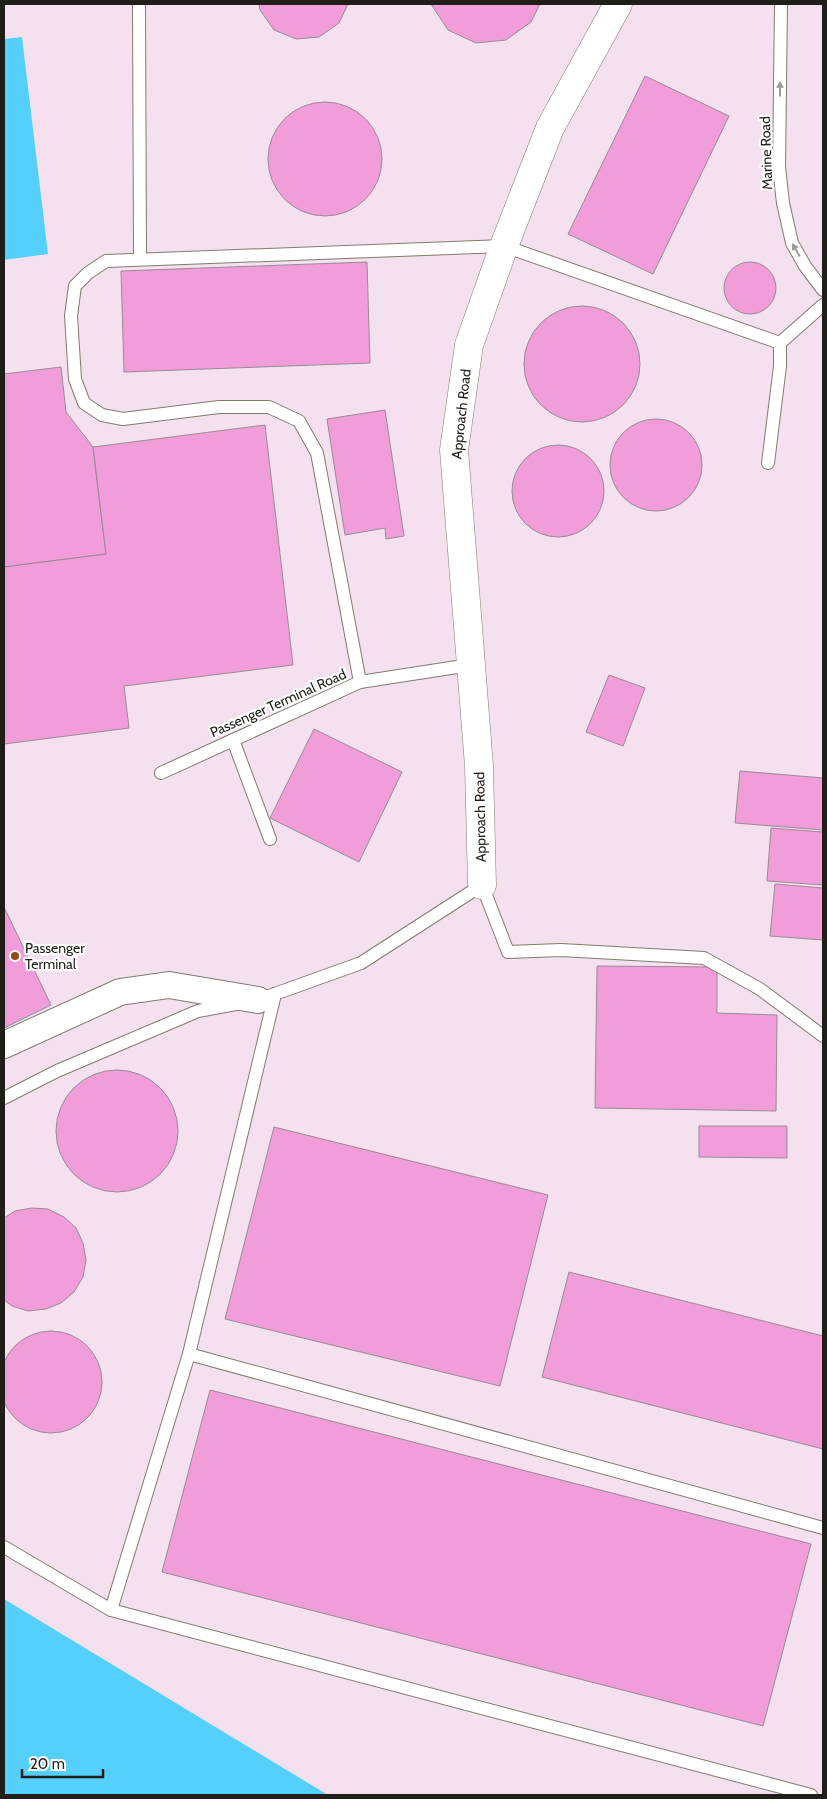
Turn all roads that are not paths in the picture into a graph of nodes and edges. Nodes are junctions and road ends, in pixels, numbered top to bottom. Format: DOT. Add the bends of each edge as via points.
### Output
graph roads {
  1 [pos="139,4"];
  2 [pos="618,4"];
  3 [pos="781,4"];
  4 [pos="504,246"];
  5 [pos="140,260"];
  6 [pos="823,290"];
  7 [pos="823,305"];
  8 [pos="780,343"];
  9 [pos="768,463"];
  10 [pos="470,665"];
  11 [pos="360,682"];
  12 [pos="233,740"];
  13 [pos="161,772"];
  14 [pos="270,839"];
  15 [pos="482,885"];
  16 [pos="266,997"];
  17 [pos="823,1036"];
  18 [pos="4,1045"];
  19 [pos="4,1098"];
  20 [pos="189,1354"];
  21 [pos="823,1528"];
  22 [pos="4,1547"];
  23 [pos="112,1610"];
  24 [pos="811,1795"];
  1 -- 5 [label="lane"];
  2 -- 4 [label="main road, Approach Road" via="550,128"];
  6 -- 3 [label="lane, Marine Road, one-way" via="792,243 784,203 780,167"];
  4 -- 5 [label="lane"];
  4 -- 8 [label="lane"];
  4 -- 10 [label="main road, Approach Road" via="469,345 454,450"];
  5 -- 11 [label="lane" via="106,261 75,286 71,316 75,379 84,403 102,414 123,420 219,407 269,407 299,421 317,452"];
  7 -- 8 [label="lane"];
  8 -- 9 [label="lane"];
  10 -- 11 [label="lane, Passenger Terminal Road"];
  10 -- 15 [label="main road, Approach Road" via="479,766"];
  11 -- 12 [label="lane, Passenger Terminal Road"];
  12 -- 13 [label="lane, Passenger Terminal Road"];
  12 -- 14 [label="lane"];
  15 -- 16 [label="lane" via="361,963"];
  15 -- 17 [label="lane" via="508,952 561,950 704,958 760,989"];
  16 -- 18 [label="street" via="169,985 120,992"];
  16 -- 19 [label="lane" via="198,1011 57,1071"];
  16 -- 20 [label="lane"];
  20 -- 21 [label="lane"];
  20 -- 23 [label="lane"];
  22 -- 23 [label="lane"];
  23 -- 24 [label="lane"];
}
